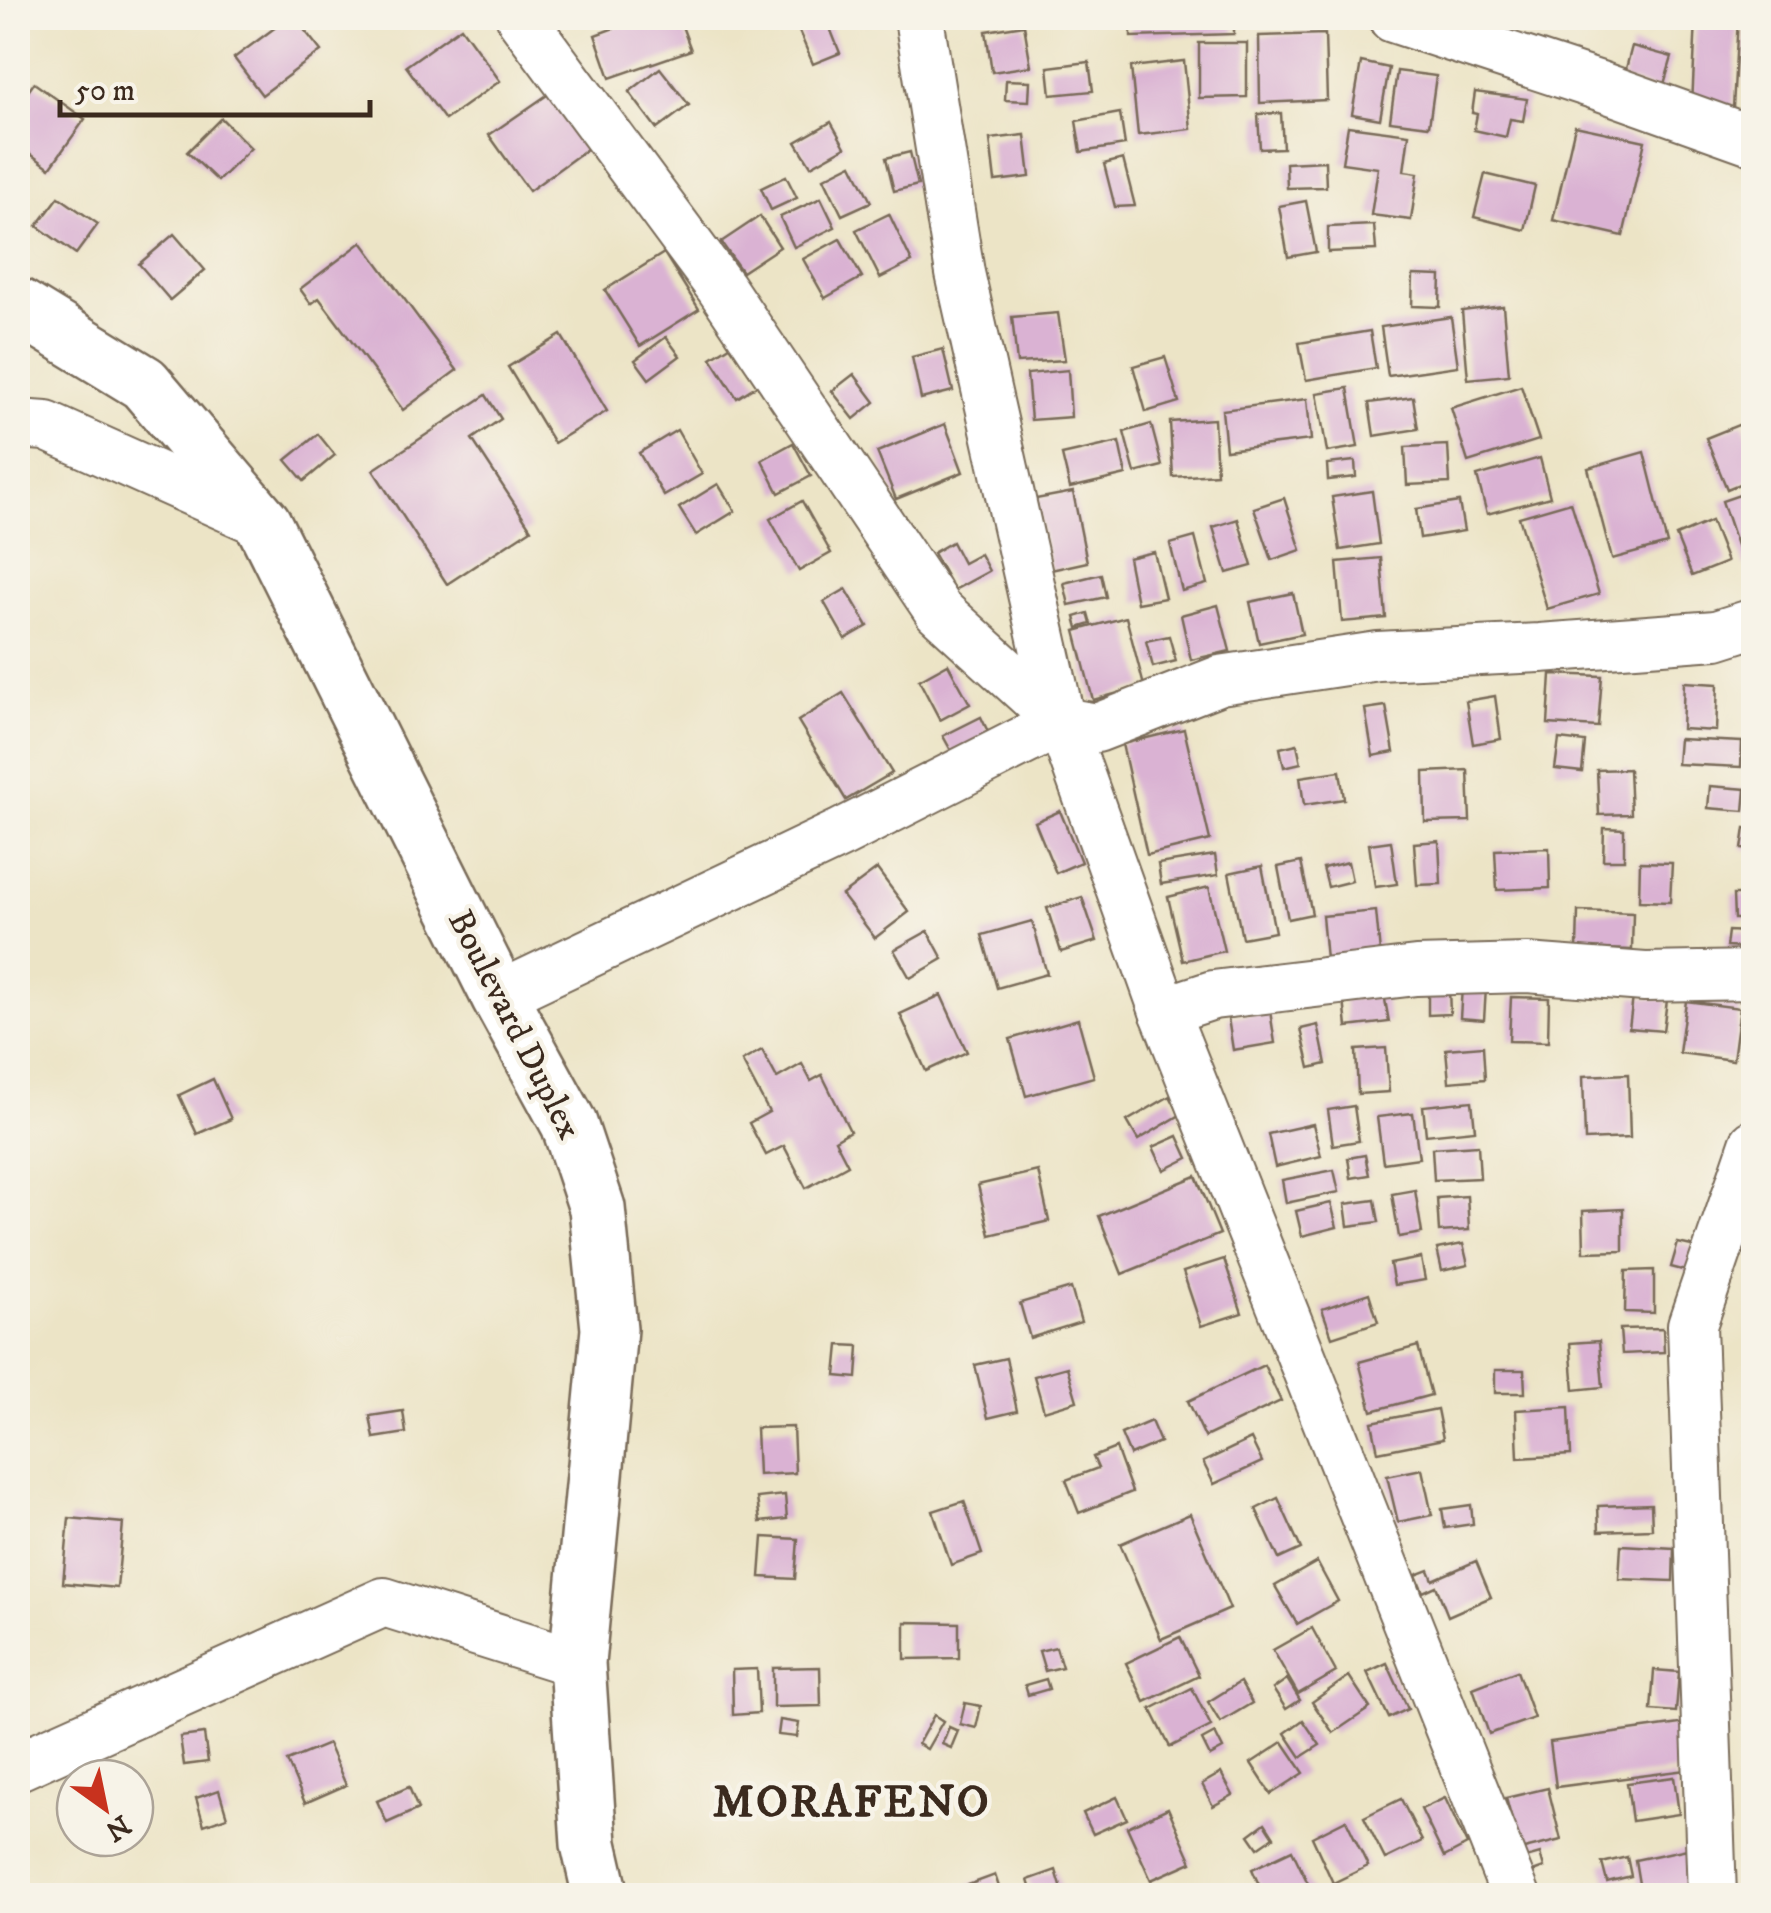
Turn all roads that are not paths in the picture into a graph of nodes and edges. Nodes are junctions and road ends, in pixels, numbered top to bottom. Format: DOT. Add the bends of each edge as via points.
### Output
graph roads {
  1 [pos="520,18"];
  2 [pos="919,18"];
  3 [pos="1393,18"];
  4 [pos="1754,141"];
  5 [pos="18,306"];
  6 [pos="18,424"];
  7 [pos="263,523"];
  8 [pos="1754,623"];
  9 [pos="1061,722"];
  10 [pos="1754,975"];
  11 [pos="499,996"];
  12 [pos="1164,1011"];
  13 [pos="1754,1144"];
  14 [pos="577,1663"];
  15 [pos="18,1766"];
  16 [pos="602,1896"];
  17 [pos="1516,1896"];
  18 [pos="1712,1896"];
  1 -- 9 [label="street" via="721,288 938,610"];
  2 -- 9 [label="street" via="960,273"];
  3 -- 4 [label="street"];
  5 -- 7 [label="street, Boulevard Duplex" via="144,383"];
  6 -- 7 [label="street" via="46,426"];
  7 -- 11 [label="street, Boulevard Duplex"];
  8 -- 9 [label="street" via="1716,635 1378,656 1220,680 1098,728"];
  9 -- 11 [label="street"];
  9 -- 12 [label="street"];
  10 -- 12 [label="street" via="1416,971 1213,995"];
  11 -- 14 [label="street, Boulevard Duplex" via="569,1124 597,1208 609,1328"];
  12 -- 17 [label="street"];
  13 -- 18 [label="street" via="1692,1325"];
  14 -- 15 [label="street" via="384,1602"];
  14 -- 16 [label="street, Boulevard Duplex" via="589,1844"];
}
